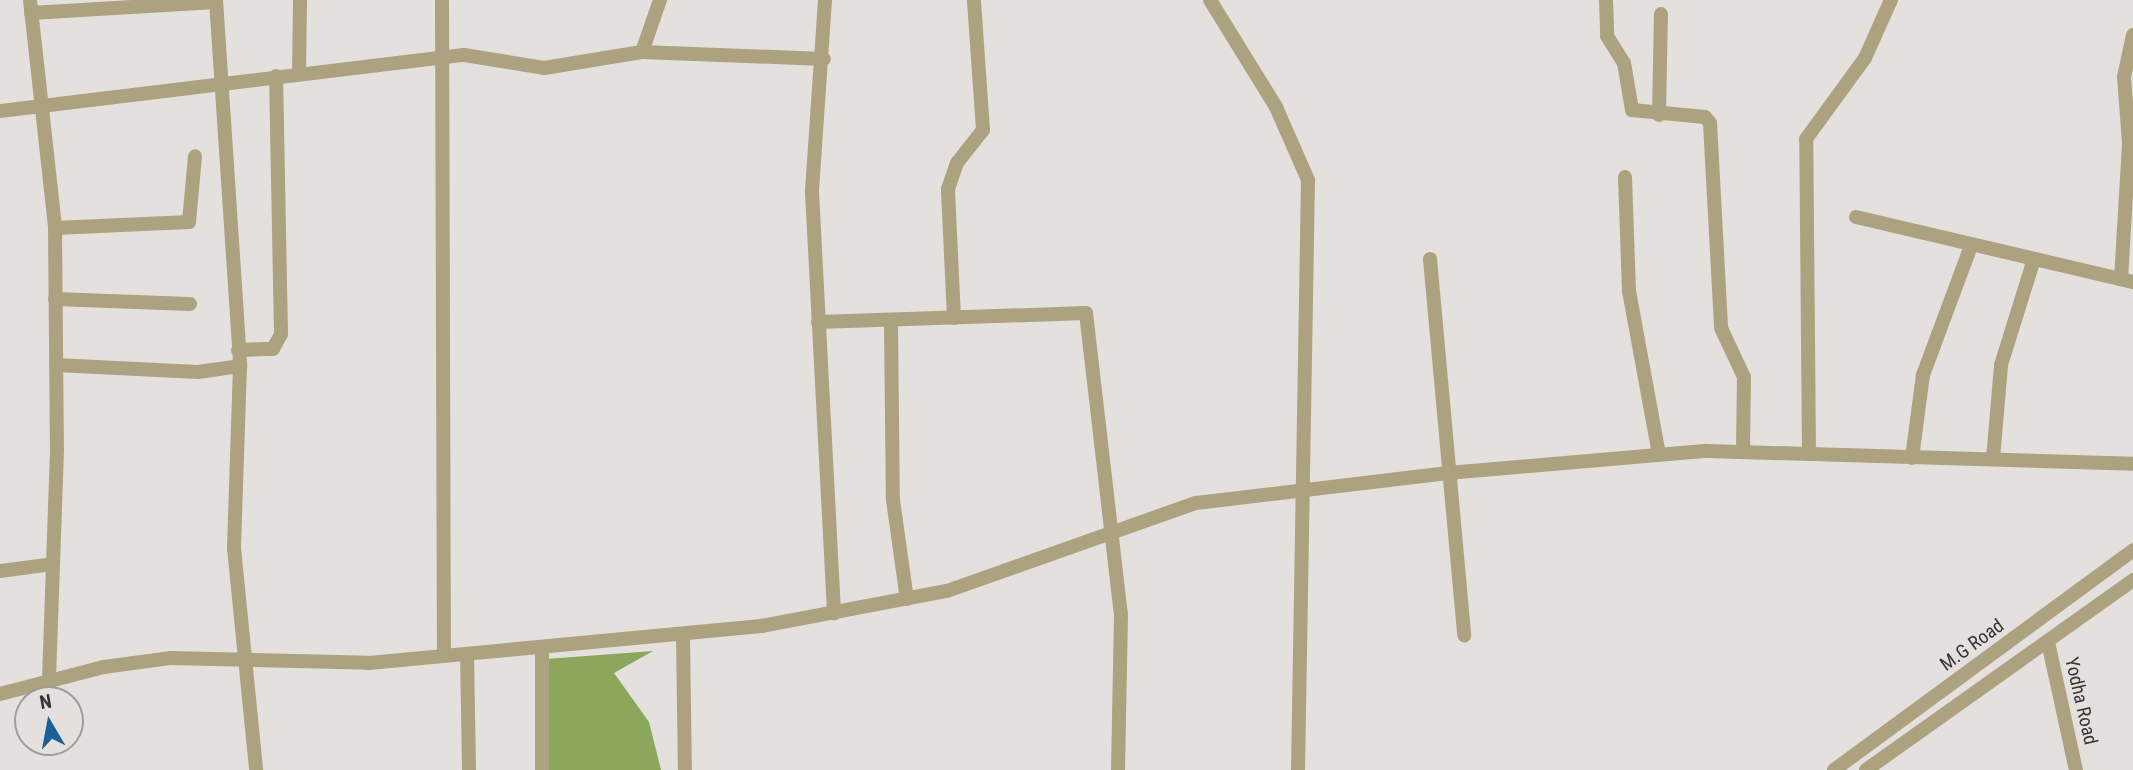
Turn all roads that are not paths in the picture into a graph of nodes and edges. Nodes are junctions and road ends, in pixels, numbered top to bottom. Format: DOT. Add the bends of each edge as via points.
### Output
graph roads {
  1 [pos="300,0"];
  2 [pos="442,0"];
  3 [pos="660,0"];
  4 [pos="825,0"];
  5 [pos="974,0"];
  6 [pos="1210,0"];
  7 [pos="1606,0"];
  8 [pos="1891,0"];
  9 [pos="216,1"];
  10 [pos="30,6"];
  11 [pos="1661,14"];
  12 [pos="2133,35"];
  13 [pos="642,52"];
  14 [pos="446,57"];
  15 [pos="824,59"];
  16 [pos="299,74"];
  17 [pos="276,76"];
  18 [pos="226,80"];
  19 [pos="42,102"];
  20 [pos="0,111"];
  21 [pos="1659,115"];
  22 [pos="2131,152"];
  23 [pos="195,156"];
  24 [pos="1625,177"];
  25 [pos="1856,217"];
  26 [pos="55,228"];
  27 [pos="1970,246"];
  28 [pos="1430,259"];
  29 [pos="2033,262"];
  30 [pos="2127,280"];
  31 [pos="55,299"];
  32 [pos="190,304"];
  33 [pos="954,318"];
  34 [pos="818,322"];
  35 [pos="891,322"];
  36 [pos="238,350"];
  37 [pos="56,365"];
  38 [pos="240,366"];
  39 [pos="1743,451"];
  40 [pos="1659,454"];
  41 [pos="1809,454"];
  42 [pos="1912,458"];
  43 [pos="1993,459"];
  44 [pos="2133,464"];
  45 [pos="1448,473"];
  46 [pos="1301,489"];
  47 [pos="1107,535"];
  48 [pos="2133,550"];
  49 [pos="53,564"];
  50 [pos="0,571"];
  51 [pos="2133,580"];
  52 [pos="907,598"];
  53 [pos="834,613"];
  54 [pos="683,635"];
  55 [pos="1464,635"];
  56 [pos="2048,642"];
  57 [pos="542,647"];
  58 [pos="467,654"];
  59 [pos="444,656"];
  60 [pos="246,664"];
  61 [pos="49,679"];
  62 [pos="0,694"];
  63 [pos="256,770"];
  64 [pos="469,770"];
  65 [pos="542,770"];
  66 [pos="685,770"];
  67 [pos="1118,770"];
  68 [pos="1298,770"];
  69 [pos="1834,770"];
  70 [pos="1866,770"];
  71 [pos="2076,770"];
  1 -- 16 [label="street"];
  2 -- 14 [label="street"];
  3 -- 13 [label="street"];
  4 -- 15 [label="street"];
  5 -- 33 [label="street" via="983,130 957,163 948,189"];
  6 -- 46 [label="street" via="1276,107 1308,180"];
  7 -- 21 [label="street" via="1607,36 1624,63 1628,101 1641,114"];
  8 -- 41 [label="street" via="1865,58 1807,139"];
  9 -- 10 [label="street"];
  9 -- 18 [label="street"];
  10 -- 19 [label="street"];
  11 -- 21 [label="street"];
  12 -- 22 [label="street" via="2123,76"];
  13 -- 14 [label="street" via="559,68 486,55"];
  13 -- 15 [label="street"];
  14 -- 16 [label="street"];
  14 -- 59 [label="street"];
  15 -- 34 [label="street" via="812,192"];
  16 -- 17 [label="street"];
  17 -- 18 [label="street"];
  17 -- 36 [label="street" via="282,334 273,349"];
  18 -- 19 [label="street" via="160,93"];
  18 -- 36 [label="street"];
  19 -- 20 [label="street"];
  19 -- 26 [label="street"];
  21 -- 39 [label="street" via="1705,117 1710,123 1721,328 1744,377"];
  22 -- 30 [label="street"];
  23 -- 26 [label="street" via="189,222"];
  24 -- 40 [label="street" via="1629,291"];
  25 -- 27 [label="street"];
  26 -- 31 [label="street"];
  27 -- 29 [label="street"];
  27 -- 42 [label="street" via="1923,375"];
  28 -- 45 [label="street"];
  29 -- 30 [label="street"];
  29 -- 43 [label="street" via="2001,365"];
  31 -- 32 [label="street"];
  31 -- 37 [label="street"];
  33 -- 35 [label="street"];
  33 -- 47 [label="street" via="1086,313"];
  34 -- 35 [label="street"];
  34 -- 53 [label="street"];
  35 -- 52 [label="street" via="892,486"];
  36 -- 38 [label="street"];
  37 -- 38 [label="street" via="198,372"];
  37 -- 49 [label="street"];
  38 -- 60 [label="street" via="234,548"];
  39 -- 40 [label="street"];
  39 -- 41 [label="street"];
  40 -- 45 [label="street"];
  41 -- 42 [label="street"];
  42 -- 43 [label="street"];
  43 -- 44 [label="street"];
  45 -- 46 [label="street"];
  45 -- 55 [label="street"];
  46 -- 47 [label="street" via="1196,503"];
  46 -- 68 [label="street"];
  47 -- 52 [label="street" via="973,583"];
  47 -- 67 [label="street" via="1121,614"];
  48 -- 69 [label="street, M.G Road"];
  49 -- 50 [label="street"];
  49 -- 61 [label="street"];
  51 -- 56 [label="street"];
  52 -- 53 [label="street"];
  53 -- 54 [label="street"];
  54 -- 57 [label="street"];
  54 -- 66 [label="street"];
  56 -- 70 [label="street"];
  56 -- 71 [label="street, Yodha Road"];
  57 -- 58 [label="street"];
  57 -- 65 [label="street"];
  58 -- 59 [label="street"];
  58 -- 64 [label="street"];
  59 -- 60 [label="street"];
  60 -- 61 [label="street" via="172,657"];
  60 -- 63 [label="street"];
  61 -- 62 [label="street"];
}
